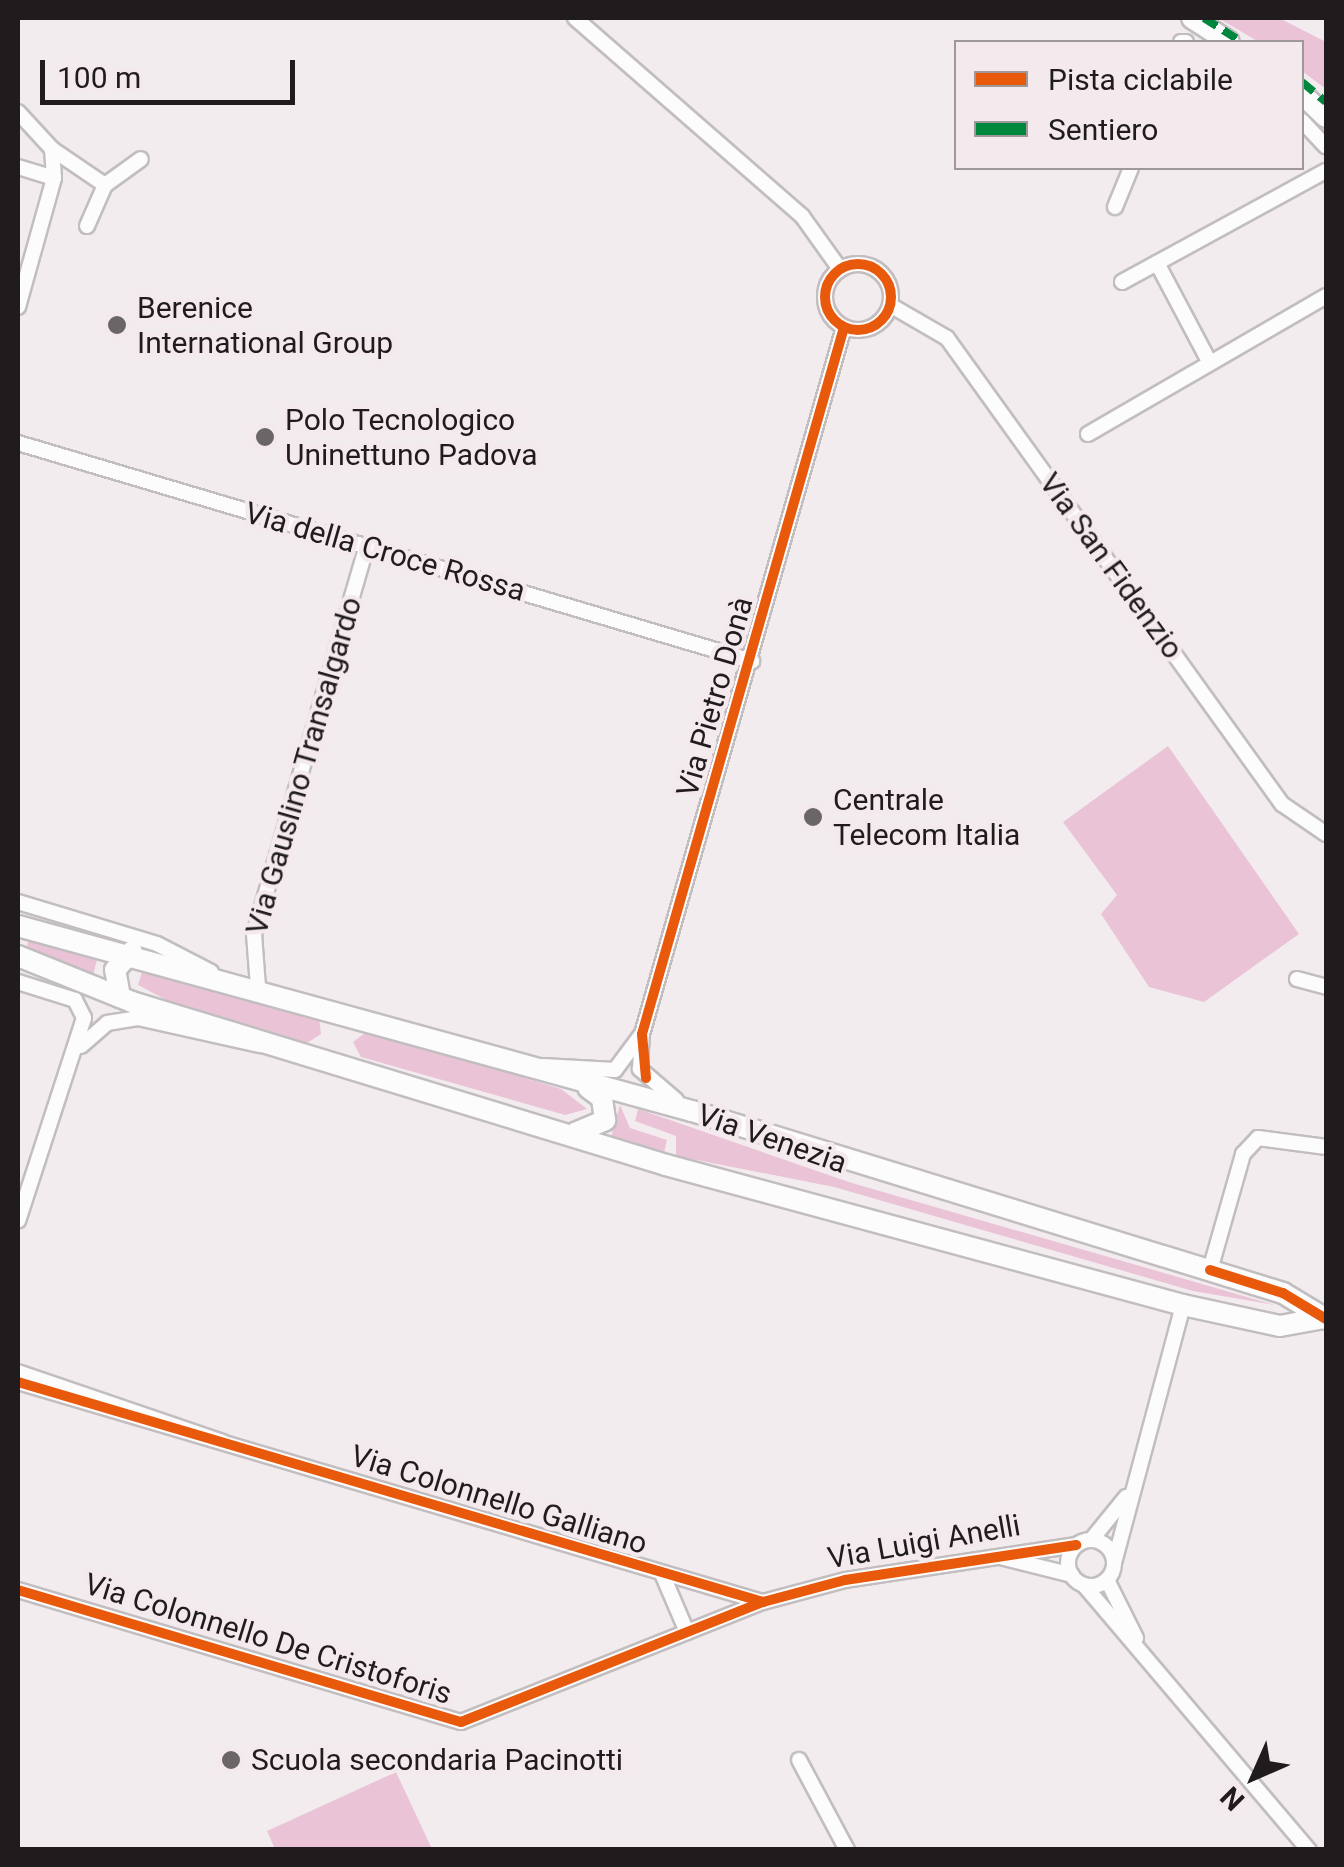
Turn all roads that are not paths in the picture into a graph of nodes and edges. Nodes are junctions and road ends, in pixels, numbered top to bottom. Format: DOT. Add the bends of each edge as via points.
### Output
graph roads {
  1 [pos="575,18"];
  2 [pos="1192,18"];
  3 [pos="1226,40"];
  4 [pos="1304,96"];
  5 [pos="18,112"];
  6 [pos="1326,117"];
  7 [pos="1304,124"];
  8 [pos="1326,148"];
  9 [pos="52,149"];
  10 [pos="141,159"];
  11 [pos="18,168"];
  12 [pos="1130,170"];
  13 [pos="1326,170"];
  14 [pos="54,178"];
  15 [pos="105,186"];
  16 [pos="1115,207"];
  17 [pos="87,226"];
  18 [pos="1156,263"];
  19 [pos="840,269"];
  20 [pos="1122,282"];
  21 [pos="1326,296"];
  22 [pos="890,305"];
  23 [pos="18,307"];
  24 [pos="844,327"];
  25 [pos="1210,363"];
  26 [pos="1088,434"];
  27 [pos="18,443"];
  28 [pos="367,546"];
  29 [pos="752,661"];
  30 [pos="1326,834"];
  31 [pos="18,902"];
  32 [pos="18,926"];
  33 [pos="132,951"];
  34 [pos="18,956"];
  35 [pos="216,975"];
  36 [pos="1296,979"];
  37 [pos="18,982"];
  38 [pos="84,984"];
  39 [pos="258,987"];
  40 [pos="1326,987"];
  41 [pos="120,997"];
  42 [pos="84,1007"];
  43 [pos="642,1034"];
  44 [pos="273,1045"];
  45 [pos="80,1051"];
  46 [pos="537,1066"];
  47 [pos="586,1086"];
  48 [pos="692,1110"];
  49 [pos="573,1133"];
  50 [pos="1326,1147"];
  51 [pos="18,1221"];
  52 [pos="1210,1270"];
  53 [pos="1183,1305"];
  54 [pos="1325,1319"];
  55 [pos="18,1372"];
  56 [pos="18,1382"];
  57 [pos="222,1442"];
  58 [pos="1127,1497"];
  59 [pos="1092,1540"];
  60 [pos="1076,1545"];
  61 [pos="999,1557"];
  62 [pos="1114,1563"];
  63 [pos="663,1576"];
  64 [pos="1078,1580"];
  65 [pos="1107,1580"];
  66 [pos="18,1590"];
  67 [pos="763,1602"];
  68 [pos="725,1616"];
  69 [pos="686,1632"];
  70 [pos="1141,1647"];
  71 [pos="799,1760"];
  72 [pos="1296,1832"];
  73 [pos="846,1850"];
  74 [pos="1300,1850"];
  75 [pos="1310,1850"];
  1 -- 19 [label="street" via="802,216"];
  2 -- 3 [label="main road"];
  4 -- 6 [label="main road"];
  5 -- 9 [label="street"];
  7 -- 8 [label="street"];
  9 -- 14 [label="street"];
  9 -- 15 [label="street"];
  10 -- 15 [label="street"];
  11 -- 14 [label="street"];
  12 -- 16 [label="street"];
  13 -- 18 [label="street"];
  14 -- 23 [label="street"];
  15 -- 17 [label="street"];
  18 -- 20 [label="street"];
  18 -- 25 [label="street"];
  19 -- 22 [label="street, Via San Fidenzio" via="862,264 882,274"];
  19 -- 24 [label="street" via="825,299"];
  21 -- 25 [label="street"];
  22 -- 24 [label="street" via="872,327"];
  22 -- 30 [label="street, Via San Fidenzio" via="947,338 1282,804"];
  24 -- 29 [label="street, Via Pietro Donà"];
  25 -- 26 [label="street"];
  27 -- 28 [label="street, Via della Croce Rossa"];
  28 -- 29 [label="street, Via della Croce Rossa"];
  28 -- 39 [label="street, Via Gauslino Transalgardo" via="254,934"];
  29 -- 43 [label="street, Via Pietro Donà"];
  31 -- 35 [label="street, Via Venezia" via="157,944"];
  32 -- 33 [label="main road, Via Venezia"];
  33 -- 35 [label="main road, Via Venezia"];
  33 -- 41 [label="main road" via="115,970"];
  34 -- 38 [label="main road, Via Venezia"];
  35 -- 39 [label="main road, Via Venezia"];
  36 -- 40 [label="street"];
  37 -- 42 [label="street"];
  38 -- 41 [label="main road, Via Venezia"];
  38 -- 42 [label="street"];
  39 -- 46 [label="main road, Via Venezia"];
  41 -- 44 [label="main road, Via Venezia"];
  42 -- 45 [label="street"];
  43 -- 46 [label="street, Via Pietro Donà" via="604,1074"];
  43 -- 48 [label="street, Via Pietro Donà" via="646,1078"];
  44 -- 45 [label="street, Via Venezia" via="239,1046 121,1018"];
  44 -- 49 [label="main road, Via Venezia"];
  45 -- 51 [label="street"];
  46 -- 47 [label="main road, Via Venezia"];
  47 -- 48 [label="main road, Via Venezia"];
  47 -- 49 [label="main road" via="607,1114 602,1126"];
  48 -- 52 [label="main road, Via Venezia"];
  49 -- 53 [label="main road, Via Venezia"];
  50 -- 52 [label="street" via="1258,1138 1243,1154"];
  52 -- 54 [label="main road, Via Venezia" via="1283,1293"];
  53 -- 54 [label="main road, Via Venezia" via="1280,1326"];
  53 -- 58 [label="street"];
  55 -- 57 [label="street, Via Colonnello Galliano"];
  56 -- 57 [label="street, Via Colonnello Galliano"];
  57 -- 63 [label="street, Via Colonnello Galliano"];
  58 -- 59 [label="street"];
  58 -- 62 [label="street"];
  59 -- 60 [label="street, Via Luigi Anelli"];
  59 -- 62 [label="street"];
  60 -- 61 [label="street, Via Luigi Anelli"];
  60 -- 64 [label="street"];
  61 -- 64 [label="street, Via Luigi Anelli"];
  61 -- 67 [label="street, Via Luigi Anelli"];
  62 -- 65 [label="street"];
  63 -- 67 [label="street, Via Colonnello Galliano"];
  63 -- 69 [label="street"];
  64 -- 65 [label="street"];
  64 -- 70 [label="street"];
  65 -- 70 [label="street"];
  66 -- 69 [label="street, Via Colonnello De Cristoforis" via="462,1722"];
  67 -- 68 [label="street, Via Luigi Anelli"];
  68 -- 69 [label="street, Via Colonnello De Cristoforis"];
  70 -- 72 [label="street"];
  71 -- 73 [label="street"];
  72 -- 74 [label="street"];
  72 -- 75 [label="street"];
}
